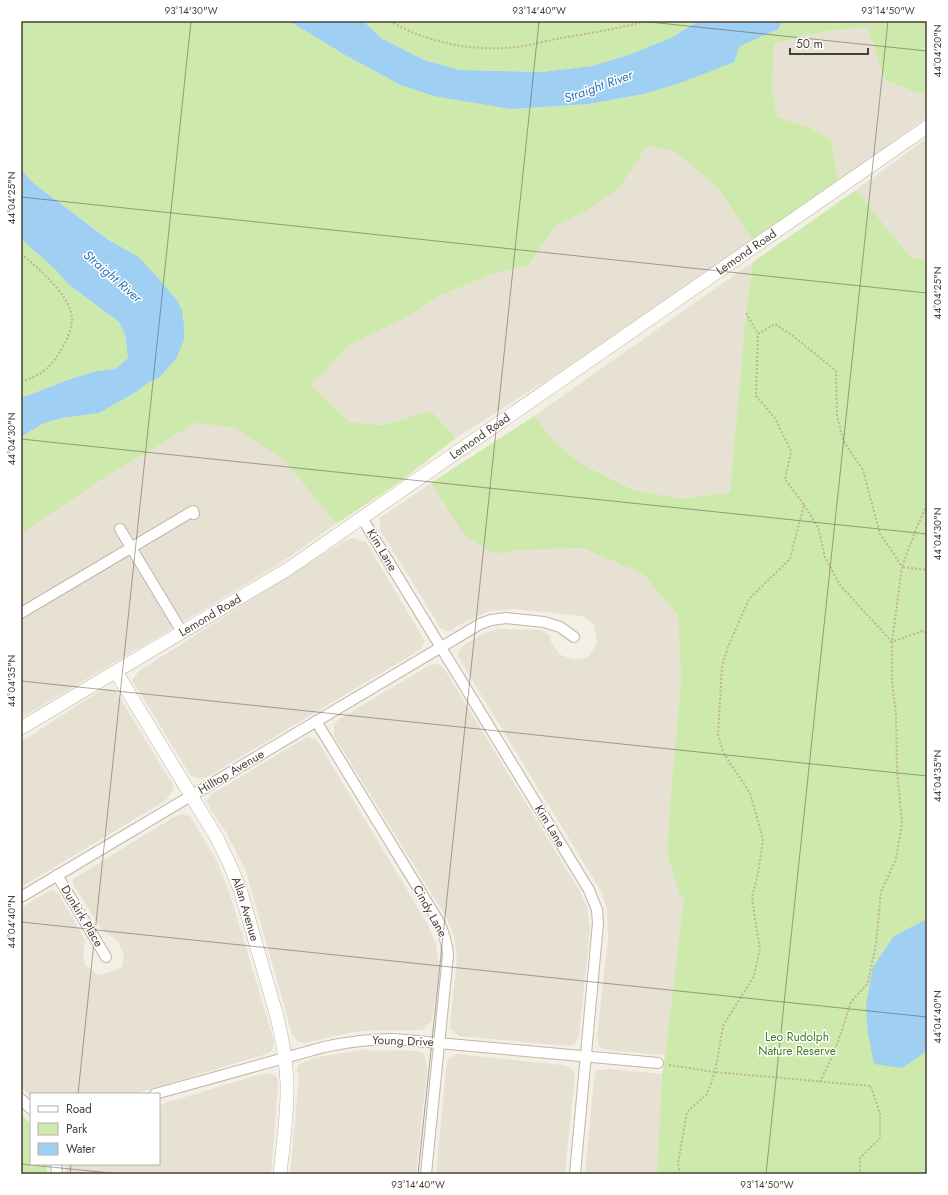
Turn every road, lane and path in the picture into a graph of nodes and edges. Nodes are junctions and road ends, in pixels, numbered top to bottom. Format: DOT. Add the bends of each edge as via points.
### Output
graph roads {
  1 [pos="390,21"];
  2 [pos="646,21"];
  3 [pos="927,127"];
  4 [pos="21,254"];
  5 [pos="746,313"];
  6 [pos="758,334"];
  7 [pos="21,382"];
  8 [pos="804,505"];
  9 [pos="927,505"];
  10 [pos="194,514"];
  11 [pos="362,518"];
  12 [pos="120,528"];
  13 [pos="132,547"];
  14 [pos="902,567"];
  15 [pos="927,570"];
  16 [pos="21,613"];
  17 [pos="182,632"];
  18 [pos="927,633"];
  19 [pos="574,637"];
  20 [pos="892,642"];
  21 [pos="441,647"];
  22 [pos="116,672"];
  23 [pos="316,721"];
  24 [pos="21,728"];
  25 [pos="191,796"];
  26 [pos="57,875"];
  27 [pos="21,897"];
  28 [pos="106,957"];
  29 [pos="439,1043"];
  30 [pos="285,1057"];
  31 [pos="586,1057"];
  32 [pos="658,1064"];
  33 [pos="669,1065"];
  34 [pos="715,1072"];
  35 [pos="820,1082"];
  36 [pos="159,1093"];
  37 [pos="21,1099"];
  38 [pos="30,1108"];
  39 [pos="280,1174"];
  40 [pos="426,1174"];
  41 [pos="575,1174"];
  42 [pos="680,1174"];
  43 [pos="860,1174"];
  1 -- 2 [label="path" via="440,41 491,49 523,46"];
  3 -- 11 [label="street, Lemond Road"];
  4 -- 7 [label="path" via="44,273 60,291 69,308 72,321 68,337 58,357 40,373"];
  5 -- 6 [label="path"];
  6 -- 8 [label="path" via="756,396 775,418 790,451 785,479"];
  6 -- 14 [label="path" via="774,324 793,336 836,372 837,416 844,442 863,470 880,534"];
  8 -- 20 [label="path" via="818,527 825,557 840,585"];
  8 -- 34 [label="path" via="790,559 749,599 722,666 718,735 724,754 750,793 763,839 752,897 760,949 754,976 723,1026"];
  9 -- 14 [label="path"];
  10 -- 13 [label="street" via="193,511"];
  11 -- 17 [label="street, Lemond Road" via="288,569"];
  11 -- 21 [label="street, Kim Lane"];
  12 -- 13 [label="street"];
  13 -- 16 [label="street"];
  13 -- 17 [label="street"];
  14 -- 15 [label="path"];
  14 -- 20 [label="path"];
  17 -- 22 [label="street, Lemond Road"];
  18 -- 20 [label="path" via="922,632"];
  19 -- 21 [label="street, Hilltop Avenue" via="560,627 544,622 506,618 480,624"];
  20 -- 35 [label="path" via="892,681 902,823 896,859 881,892 876,944 868,983 851,1002 832,1057"];
  21 -- 23 [label="street, Hilltop Avenue"];
  21 -- 31 [label="street, Kim Lane" via="593,898 598,923"];
  22 -- 24 [label="street, Lemond Road"];
  22 -- 25 [label="street, Allan Avenue"];
  23 -- 25 [label="street, Hilltop Avenue"];
  23 -- 29 [label="street, Cindy Lane" via="444,932 448,955"];
  25 -- 26 [label="street, Hilltop Avenue"];
  25 -- 30 [label="street, Allan Avenue" via="217,838 240,889 281,1031"];
  26 -- 27 [label="street, Hilltop Avenue"];
  26 -- 28 [label="street, Dunkirk Place"];
  29 -- 30 [label="street, Young Drive" via="369,1039 330,1045"];
  29 -- 31 [label="street, Young Drive"];
  29 -- 40 [label="street, Cindy Lane"];
  30 -- 36 [label="street, Young Drive"];
  30 -- 39 [label="street, Allan Avenue" via="287,1109"];
  31 -- 32 [label="street, Young Drive"];
  31 -- 41 [label="street, Kim Lane"];
  33 -- 34 [label="path"];
  34 -- 35 [label="path"];
  34 -- 42 [label="path" via="707,1094 687,1112 678,1163"];
  35 -- 43 [label="path" via="871,1086 880,1114 880,1138 860,1158"];
  37 -- 38 [label="street"];
}
